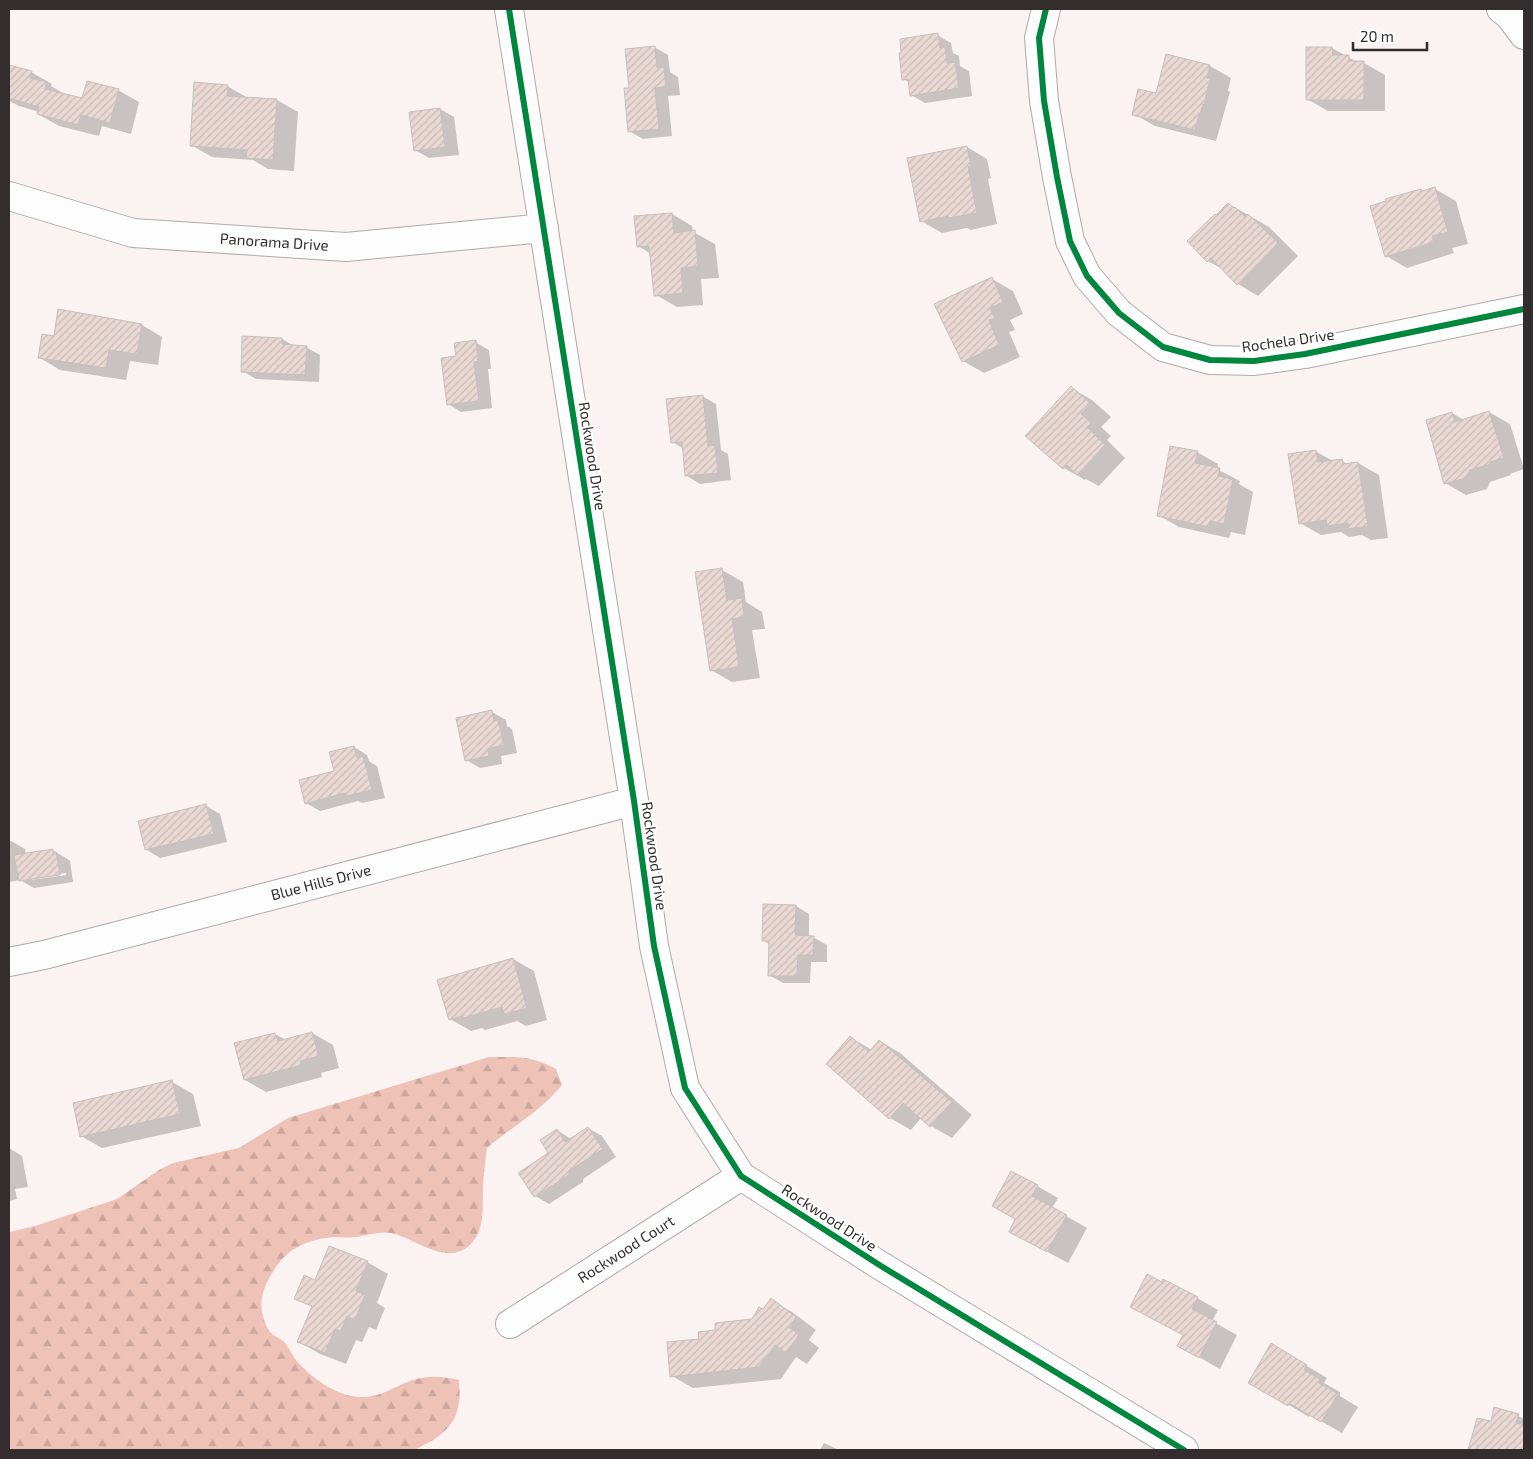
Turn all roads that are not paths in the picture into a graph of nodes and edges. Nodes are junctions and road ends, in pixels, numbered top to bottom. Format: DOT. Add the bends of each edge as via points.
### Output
graph roads {
  1 [pos="509,9"];
  2 [pos="1046,9"];
  3 [pos="1501,9"];
  4 [pos="1524,35"];
  5 [pos="9,196"];
  6 [pos="544,228"];
  7 [pos="1524,309"];
  8 [pos="634,800"];
  9 [pos="9,962"];
  10 [pos="741,1176"];
  11 [pos="510,1324"];
  12 [pos="1184,1450"];
  1 -- 6 [label="street, Rockwood Drive"];
  2 -- 7 [label="street, Rochela Drive" via="1039,38 1044,101 1070,241 1087,276 1119,313 1163,347 1210,360 1254,361 1305,354"];
  3 -- 4 [label="street"];
  5 -- 6 [label="street, Panorama Drive" via="133,233 346,246"];
  6 -- 8 [label="street, Rockwood Drive"];
  8 -- 9 [label="street, Blue Hills Drive"];
  8 -- 10 [label="street, Rockwood Drive" via="654,946 685,1088"];
  10 -- 11 [label="street, Rockwood Court"];
  10 -- 12 [label="street, Rockwood Drive" via="881,1266"];
}
